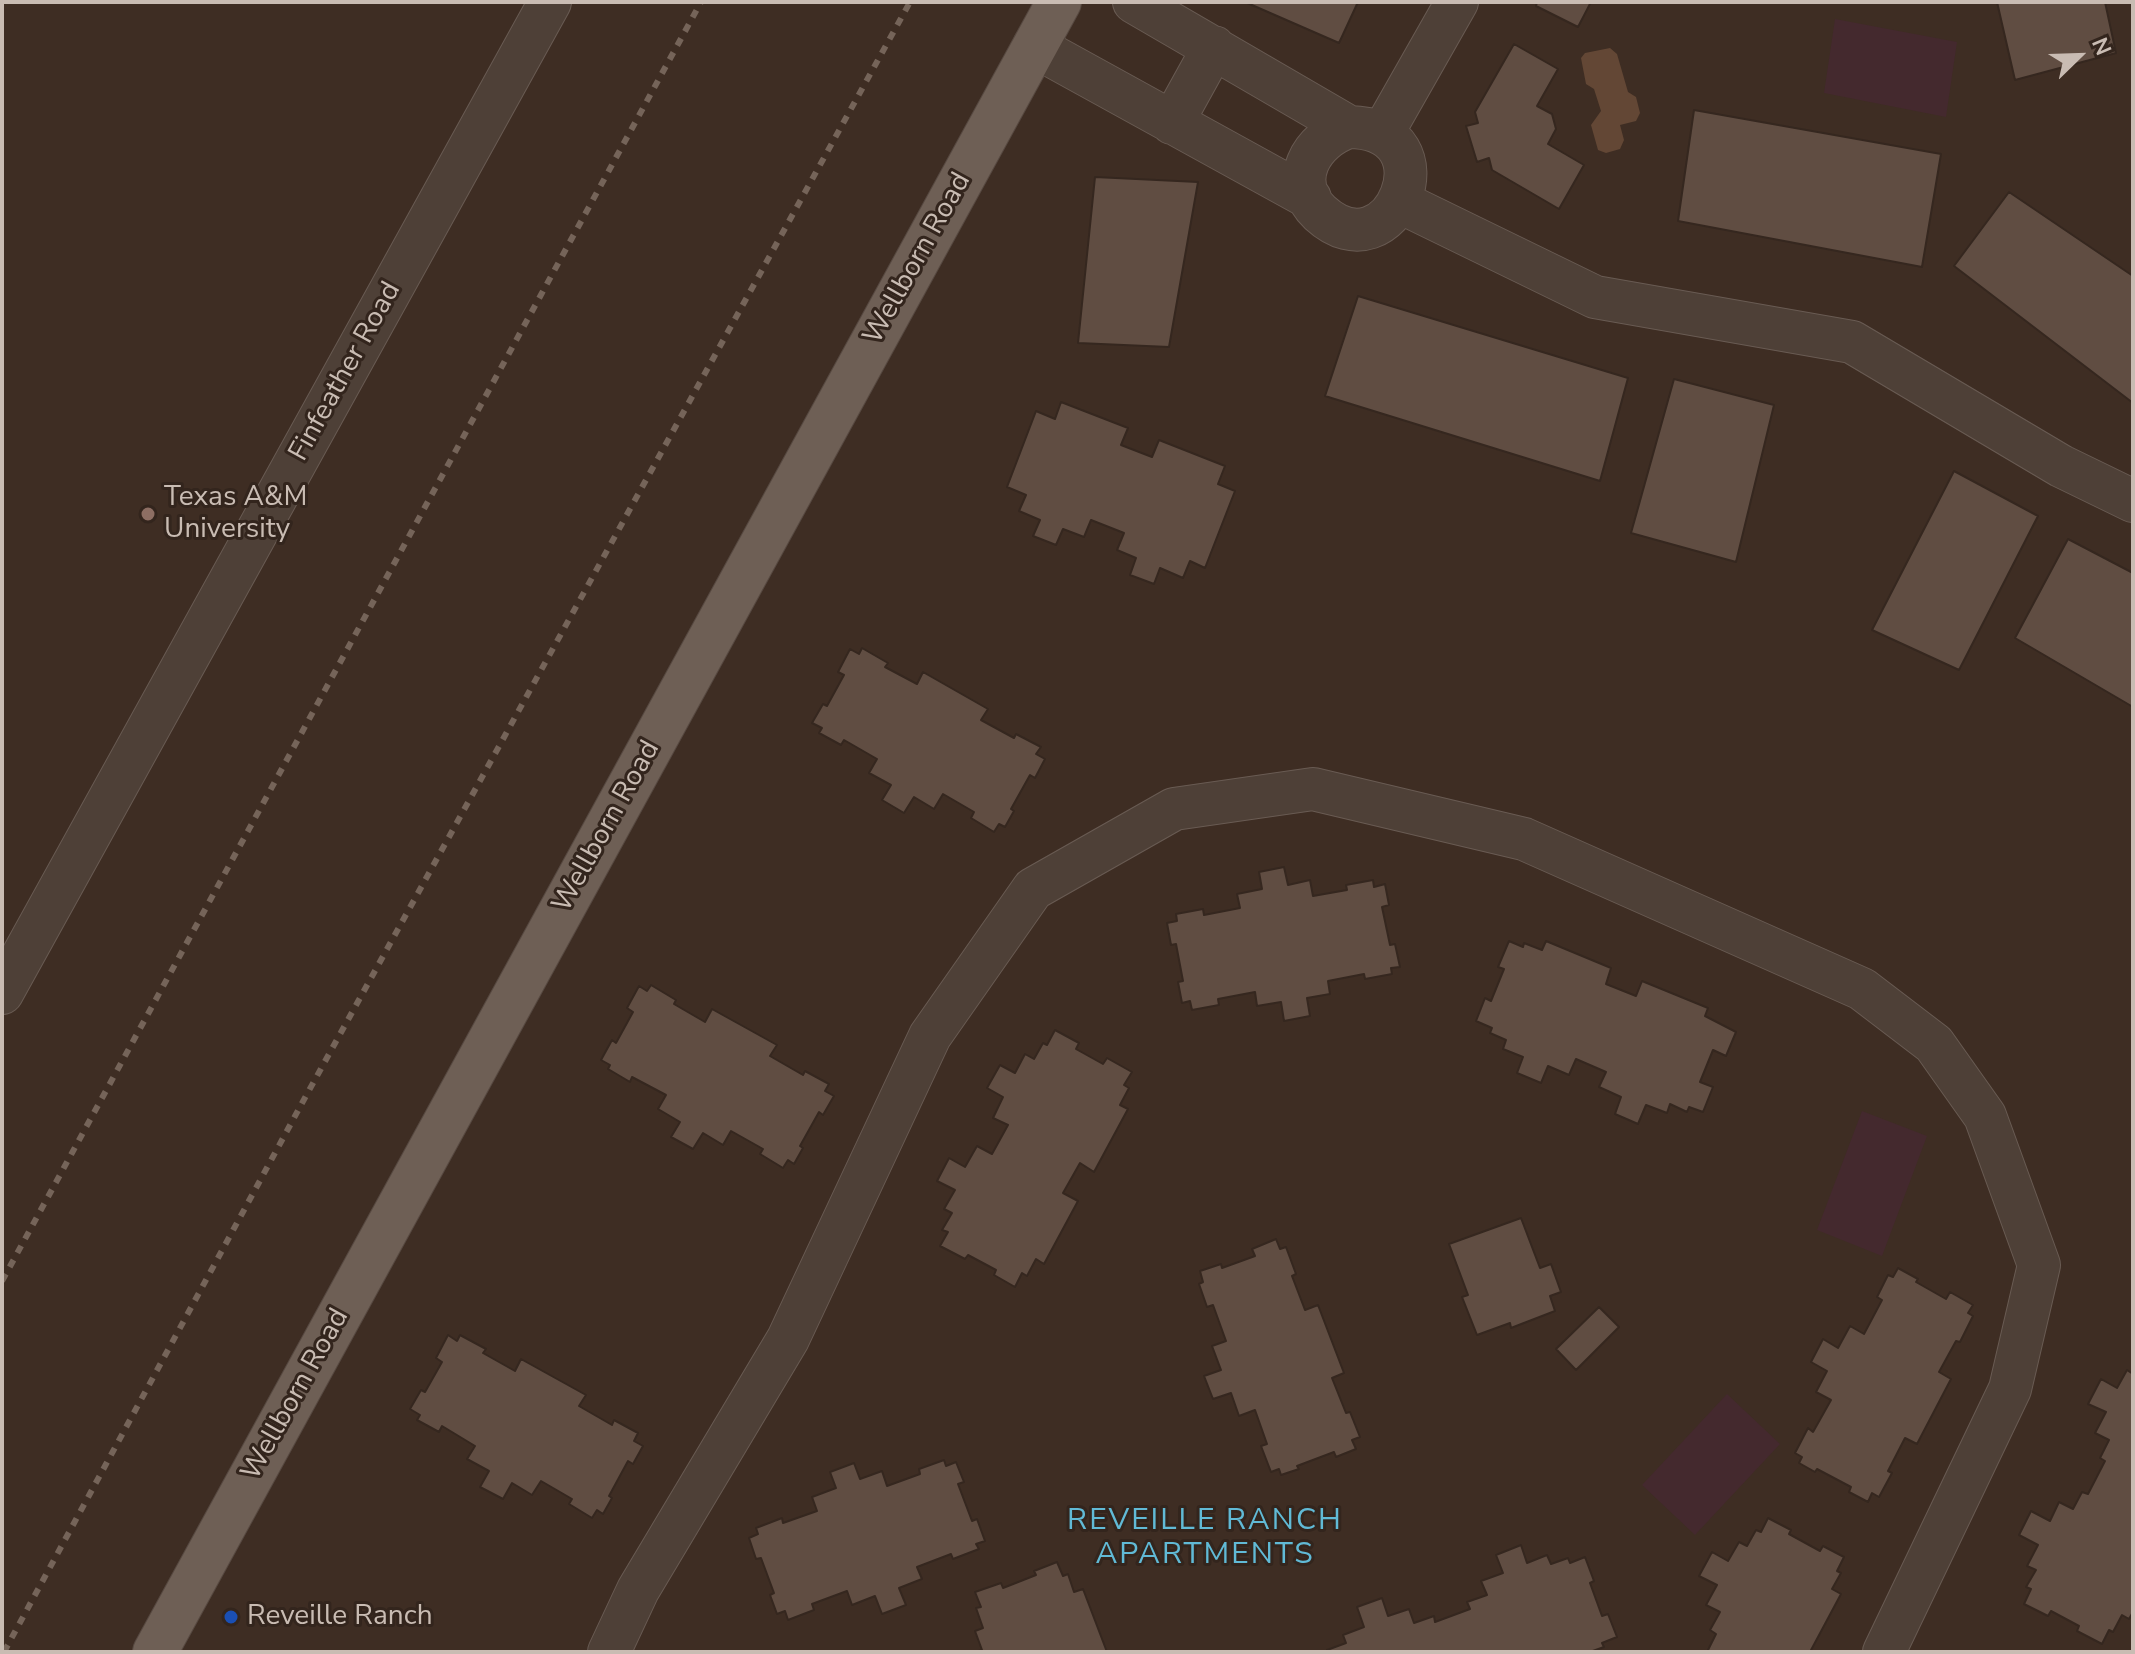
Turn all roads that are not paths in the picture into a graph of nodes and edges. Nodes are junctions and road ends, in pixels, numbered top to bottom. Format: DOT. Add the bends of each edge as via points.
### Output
graph roads {
  1 [pos="550,2"];
  2 [pos="1059,2"];
  3 [pos="1134,2"];
  4 [pos="1457,2"];
  5 [pos="1034,46"];
  6 [pos="1214,47"];
  7 [pos="1172,123"];
  8 [pos="1365,131"];
  9 [pos="1310,198"];
  10 [pos="1400,202"];
  11 [pos="2133,501"];
  12 [pos="2,993"];
  13 [pos="155,1652"];
  14 [pos="609,1652"];
  15 [pos="1884,1652"];
  1 -- 12 [label="street, Finfeather Road"];
  2 -- 5 [label="main road, Wellborn Road"];
  3 -- 6 [label="street"];
  4 -- 8 [label="street"];
  5 -- 7 [label="street"];
  5 -- 13 [label="main road, Wellborn Road"];
  6 -- 7 [label="street"];
  6 -- 8 [label="street"];
  7 -- 9 [label="street"];
  8 -- 9 [label="street" via="1334,132 1312,153 1306,183"];
  8 -- 10 [label="street" via="1393,144 1402,157 1406,172"];
  9 -- 10 [label="street" via="1334,223 1358,228 1382,220"];
  10 -- 11 [label="street" via="1595,297 1852,342 2061,466"];
  14 -- 15 [label="street" via="638,1590 788,1339 930,1036 1033,889 1174,809 1313,789 1524,839 1862,989 1934,1044 1985,1116 2039,1265 2010,1389"];
}
